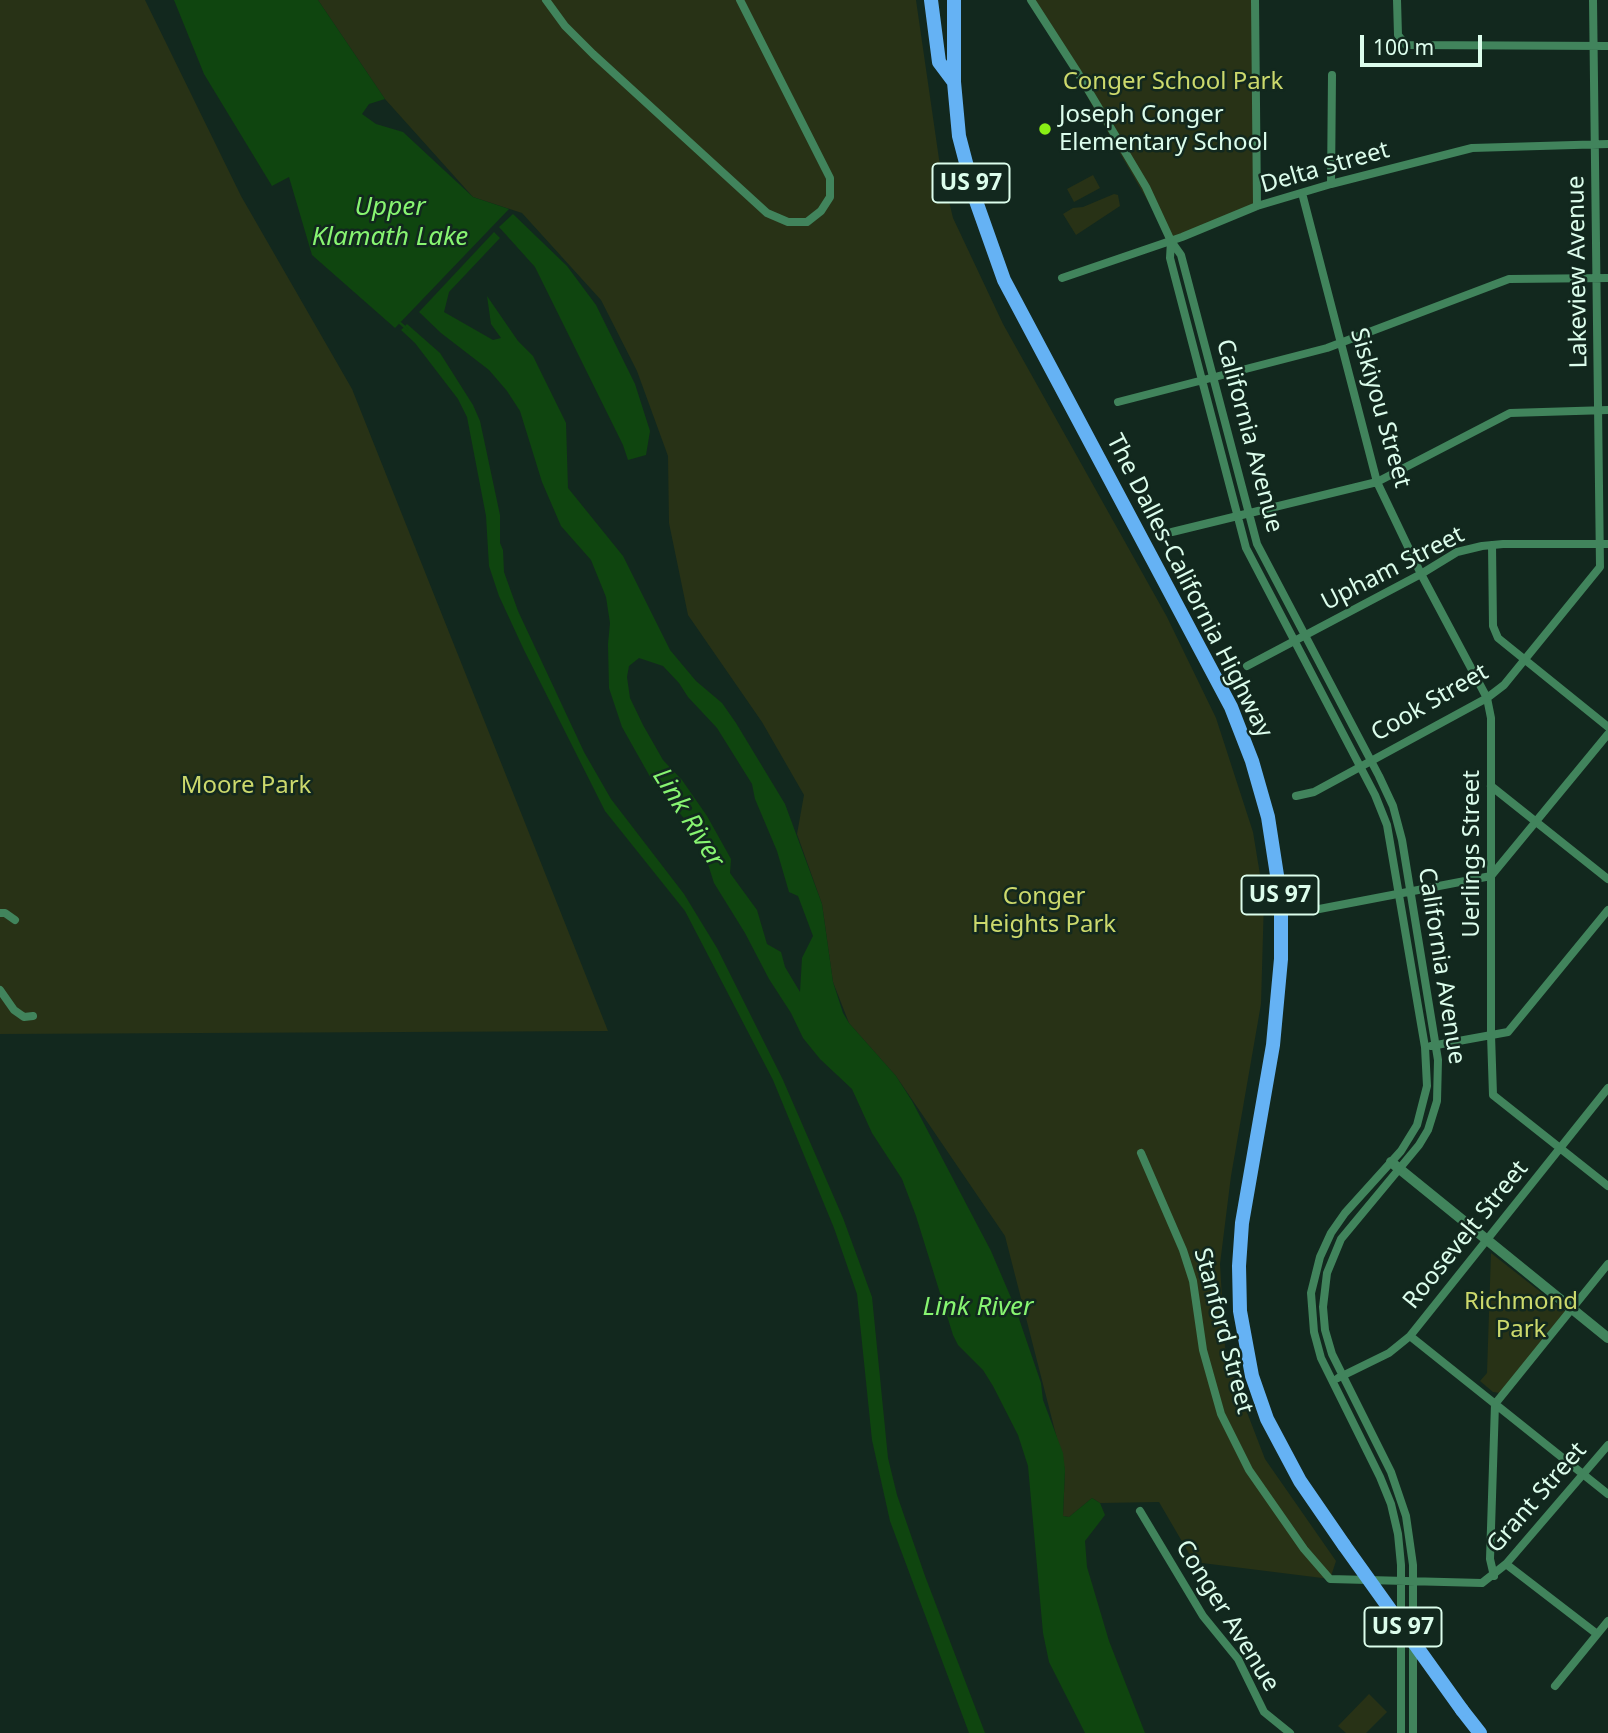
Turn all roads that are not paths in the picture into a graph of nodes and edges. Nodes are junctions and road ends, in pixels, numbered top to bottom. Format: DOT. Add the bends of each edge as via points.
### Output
graph roads {
  1 [pos="546,0"];
  2 [pos="740,0"];
  3 [pos="931,0"];
  4 [pos="954,0"];
  5 [pos="1031,0"];
  6 [pos="1255,0"];
  7 [pos="1397,0"];
  8 [pos="1593,0"];
  9 [pos="1592,46"];
  10 [pos="1608,46"];
  11 [pos="1332,75"];
  12 [pos="954,82"];
  13 [pos="1595,144"];
  14 [pos="1608,144"];
  15 [pos="1331,184"];
  16 [pos="1302,193"];
  17 [pos="1257,206"];
  18 [pos="1171,241"];
  19 [pos="1062,278"];
  20 [pos="1597,278"];
  21 [pos="1608,278"];
  22 [pos="1341,343"];
  23 [pos="1212,377"];
  24 [pos="1202,380"];
  25 [pos="1118,402"];
  26 [pos="1604,410"];
  27 [pos="1377,482"];
  28 [pos="1248,514"];
  29 [pos="1237,516"];
  30 [pos="1172,533"];
  31 [pos="1605,544"];
  32 [pos="1492,545"];
  33 [pos="1600,567"];
  34 [pos="1420,574"];
  35 [pos="1608,574"];
  36 [pos="1304,635"];
  37 [pos="1294,641"];
  38 [pos="1523,660"];
  39 [pos="1247,666"];
  40 [pos="1487,698"];
  41 [pos="1608,727"];
  42 [pos="1608,734"];
  43 [pos="1371,760"];
  44 [pos="1360,766"];
  45 [pos="1492,786"];
  46 [pos="1296,796"];
  47 [pos="1538,822"];
  48 [pos="1491,876"];
  49 [pos="1608,878"];
  50 [pos="1411,891"];
  51 [pos="1399,893"];
  52 [pos="1314,910"];
  53 [pos="1608,910"];
  54 [pos="0,913"];
  55 [pos="15,920"];
  56 [pos="0,990"];
  57 [pos="33,1016"];
  58 [pos="1491,1035"];
  59 [pos="1436,1045"];
  60 [pos="1425,1047"];
  61 [pos="1608,1088"];
  62 [pos="1559,1148"];
  63 [pos="1141,1153"];
  64 [pos="1395,1166"];
  65 [pos="1608,1186"];
  66 [pos="1487,1242"];
  67 [pos="1608,1264"];
  68 [pos="1572,1309"];
  69 [pos="1410,1336"];
  70 [pos="1608,1338"];
  71 [pos="1342,1376"];
  72 [pos="1332,1381"];
  73 [pos="1495,1404"];
  74 [pos="1608,1446"];
  75 [pos="1583,1474"];
  76 [pos="1608,1494"];
  77 [pos="1140,1511"];
  78 [pos="1506,1564"];
  79 [pos="1494,1576"];
  80 [pos="1401,1582"];
  81 [pos="1413,1582"];
  82 [pos="1608,1621"];
  83 [pos="1597,1634"];
  84 [pos="1555,1686"];
  85 [pos="1290,1733"];
  86 [pos="1401,1733"];
  87 [pos="1413,1733"];
  88 [pos="1479,1733"];
  1 -- 2 [label="street" via="593,54 767,213 788,222 807,222 830,197 830,178"];
  3 -- 12 [label="highway" via="939,62"];
  4 -- 12 [label="highway, The Dalles-California Highway / US 97"];
  5 -- 18 [label="street, California Avenue" via="1146,187"];
  6 -- 17 [label="street"];
  7 -- 9 [label="street" via="1398,35 1406,45"];
  8 -- 9 [label="street, Lakeview Avenue"];
  9 -- 10 [label="street"];
  9 -- 13 [label="street, Lakeview Avenue"];
  11 -- 15 [label="street"];
  12 -- 88 [label="highway, The Dalles-California Highway / US 97, bridge" via="959,136 972,188 1004,280 1231,707 1268,817 1281,901 1281,959 1273,1045 1242,1223 1239,1266 1240,1311 1252,1376 1266,1419 1294,1471"];
  13 -- 14 [label="street, Delta Street"];
  13 -- 15 [label="street, Delta Street" via="1472,148"];
  13 -- 20 [label="street, Lakeview Avenue"];
  15 -- 16 [label="street, Delta Street"];
  16 -- 17 [label="street, Delta Street"];
  16 -- 22 [label="street, Siskiyou Street"];
  17 -- 18 [label="street, Delta Street"];
  18 -- 19 [label="street, Delta Street"];
  18 -- 23 [label="street, California Avenue" via="1181,255"];
  18 -- 24 [label="street, California Avenue" via="1170,258"];
  20 -- 21 [label="street"];
  20 -- 22 [label="street" via="1509,279"];
  20 -- 26 [label="street, Lakeview Avenue"];
  22 -- 23 [label="street"];
  22 -- 27 [label="street, Siskiyou Street"];
  23 -- 24 [label="street"];
  23 -- 28 [label="street, California Avenue"];
  24 -- 25 [label="street"];
  24 -- 29 [label="street, California Avenue"];
  26 -- 27 [label="street" via="1510,413"];
  26 -- 31 [label="street, Lakeview Avenue"];
  27 -- 28 [label="street"];
  27 -- 34 [label="street, Siskiyou Street"];
  28 -- 29 [label="street"];
  28 -- 36 [label="street, California Avenue" via="1263,557"];
  29 -- 30 [label="street"];
  29 -- 37 [label="street, California Avenue" via="1252,562"];
  31 -- 32 [label="street, Upham Street"];
  31 -- 33 [label="street"];
  32 -- 34 [label="street, Upham Street" via="1457,552"];
  32 -- 38 [label="street" via="1493,626 1498,638"];
  33 -- 35 [label="street"];
  33 -- 38 [label="street, Cook Street"];
  34 -- 36 [label="street, Upham Street"];
  34 -- 40 [label="street, Siskiyou Street"];
  36 -- 37 [label="street, Upham Street"];
  36 -- 43 [label="street, California Avenue"];
  37 -- 39 [label="street, Upham Street"];
  37 -- 44 [label="street, California Avenue"];
  38 -- 40 [label="street, Cook Street"];
  38 -- 41 [label="street"];
  40 -- 43 [label="street, Cook Street"];
  40 -- 45 [label="street, Uerlings Street"];
  42 -- 47 [label="street"];
  43 -- 44 [label="street, Cook Street"];
  43 -- 50 [label="street, California Avenue" via="1398,822"];
  44 -- 46 [label="street, Cook Street" via="1314,792"];
  44 -- 51 [label="street, California Avenue" via="1387,825"];
  45 -- 47 [label="street"];
  45 -- 48 [label="street, Uerlings Street"];
  47 -- 48 [label="street"];
  47 -- 49 [label="street"];
  48 -- 50 [label="street"];
  48 -- 58 [label="street, Uerlings Street"];
  50 -- 51 [label="street"];
  50 -- 59 [label="street, California Avenue"];
  51 -- 52 [label="street"];
  51 -- 60 [label="street, California Avenue"];
  53 -- 58 [label="street" via="1508,1032"];
  54 -- 55 [label="street"];
  56 -- 57 [label="street" via="14,1010 24,1017"];
  58 -- 59 [label="street"];
  58 -- 62 [label="street, Uerlings Street" via="1493,1095"];
  59 -- 60 [label="street"];
  59 -- 64 [label="street, California Avenue" via="1439,1086 1433,1115 1419,1145"];
  60 -- 64 [label="street, California Avenue" via="1427,1086 1422,1112"];
  61 -- 62 [label="street, Roosevelt Street"];
  62 -- 65 [label="street"];
  62 -- 66 [label="street, Roosevelt Street"];
  63 -- 80 [label="street, Stanford Street" via="1193,1281 1203,1350 1221,1414 1250,1470 1330,1579"];
  64 -- 66 [label="street"];
  64 -- 71 [label="street, California Avenue" via="1347,1229 1327,1273 1325,1330"];
  64 -- 72 [label="street, California Avenue" via="1338,1223 1316,1270 1311,1293 1314,1332"];
  66 -- 68 [label="street"];
  66 -- 69 [label="street, Roosevelt Street"];
  67 -- 68 [label="street"];
  68 -- 70 [label="street"];
  68 -- 73 [label="street"];
  69 -- 71 [label="street, Roosevelt Street" via="1389,1353"];
  69 -- 73 [label="street"];
  71 -- 72 [label="street, Roosevelt Street"];
  71 -- 81 [label="street, California Avenue" via="1402,1500 1410,1532"];
  72 -- 80 [label="street, California Avenue" via="1391,1504"];
  73 -- 75 [label="street"];
  73 -- 79 [label="street" via="1490,1559"];
  74 -- 75 [label="street, Grant Street"];
  75 -- 76 [label="street"];
  75 -- 78 [label="street, Grant Street"];
  77 -- 85 [label="street, Conger Avenue" via="1203,1616 1238,1660 1264,1713"];
  78 -- 79 [label="street, Grant Street"];
  78 -- 83 [label="street"];
  79 -- 81 [label="street" via="1482,1583"];
  80 -- 81 [label="street"];
  80 -- 86 [label="street, California Avenue"];
  81 -- 87 [label="street, California Avenue"];
  82 -- 83 [label="street"];
  83 -- 84 [label="street"];
}
